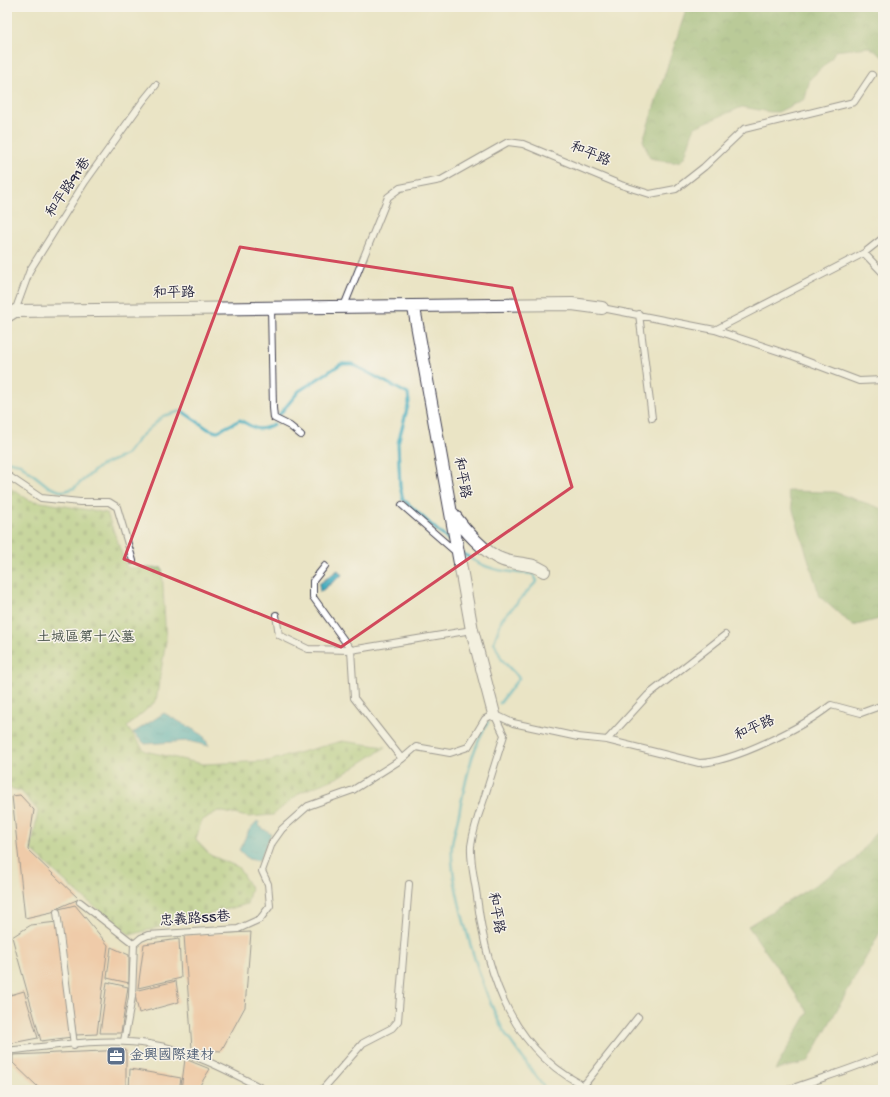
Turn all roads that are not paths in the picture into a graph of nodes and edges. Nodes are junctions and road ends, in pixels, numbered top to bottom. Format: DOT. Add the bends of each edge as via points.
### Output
graph roads {
  1 [pos="872,75"];
  2 [pos="156,85"];
  3 [pos="883,238"];
  4 [pos="864,253"];
  5 [pos="883,273"];
  6 [pos="344,306"];
  7 [pos="271,308"];
  8 [pos="414,308"];
  9 [pos="602,308"];
  10 [pos="11,314"];
  11 [pos="639,314"];
  12 [pos="715,330"];
  13 [pos="883,380"];
  14 [pos="652,418"];
  15 [pos="301,435"];
  16 [pos="7,475"];
  17 [pos="402,505"];
  18 [pos="452,513"];
  19 [pos="458,554"];
  20 [pos="133,561"];
  21 [pos="324,566"];
  22 [pos="544,571"];
  23 [pos="276,615"];
  24 [pos="472,630"];
  25 [pos="725,635"];
  26 [pos="351,650"];
  27 [pos="883,705"];
  28 [pos="494,714"];
  29 [pos="607,740"];
  30 [pos="402,759"];
  31 [pos="409,884"];
  32 [pos="80,902"];
  33 [pos="57,912"];
  34 [pos="134,944"];
  35 [pos="638,1017"];
  36 [pos="124,1041"];
  37 [pos="74,1045"];
  38 [pos="7,1051"];
  39 [pos="883,1055"];
  40 [pos="582,1088"];
  41 [pos="265,1090"];
  42 [pos="322,1090"];
  43 [pos="593,1090"];
  44 [pos="788,1090"];
  1 -- 6 [label="lane, 和平路" via="854,102 744,128 704,167 676,189 650,194 523,144 508,142 441,180 400,188 388,197"];
  2 -- 10 [label="lane, 和平路91巷" via="85,182 30,270"];
  3 -- 4 [label="lane"];
  4 -- 5 [label="lane"];
  4 -- 12 [label="lane"];
  6 -- 7 [label="street, 和平路"];
  6 -- 8 [label="street, 和平路"];
  7 -- 10 [label="street, 和平路"];
  7 -- 15 [label="lane" via="274,418"];
  8 -- 9 [label="street, 和平路" via="572,304"];
  8 -- 18 [label="street, 和平路"];
  9 -- 11 [label="lane, 和平路"];
  11 -- 12 [label="lane, 和平路"];
  11 -- 14 [label="lane"];
  12 -- 13 [label="lane, 和平路" via="859,381"];
  16 -- 20 [label="lane" via="41,498 109,502 117,507"];
  17 -- 19 [label="lane"];
  18 -- 19 [label="street, 和平路"];
  18 -- 22 [label="street" via="490,552 503,560 537,566"];
  19 -- 24 [label="street, 和平路"];
  21 -- 26 [label="lane" via="314,581 313,597"];
  23 -- 26 [label="lane" via="279,635 308,649"];
  24 -- 26 [label="lane"];
  24 -- 28 [label="street, 和平路"];
  25 -- 29 [label="lane" via="648,695"];
  26 -- 30 [label="lane" via="354,698"];
  27 -- 29 [label="lane, 和平路" via="861,713 831,705 783,734 713,763 699,763"];
  28 -- 29 [label="lane, 和平路" via="513,723 578,738"];
  28 -- 30 [label="lane, 忠義路55巷" via="485,719 468,747 450,753 416,747"];
  28 -- 40 [label="lane, 和平路" via="504,735 471,847 481,930 495,983 519,1030 546,1061"];
  30 -- 34 [label="lane, 忠義路55巷" via="353,790 308,806 282,830 272,843 263,866 270,906 260,919 238,929 148,935"];
  31 -- 42 [label="lane" via="398,1021 392,1028 363,1043"];
  32 -- 34 [label="lane"];
  33 -- 37 [label="lane"];
  34 -- 36 [label="lane" via="132,997"];
  35 -- 40 [label="lane"];
  36 -- 37 [label="lane"];
  36 -- 41 [label="lane" via="151,1044 191,1055"];
  37 -- 38 [label="lane"];
  39 -- 44 [label="lane" via="866,1064"];
  40 -- 43 [label="lane, 和平路"];
}
